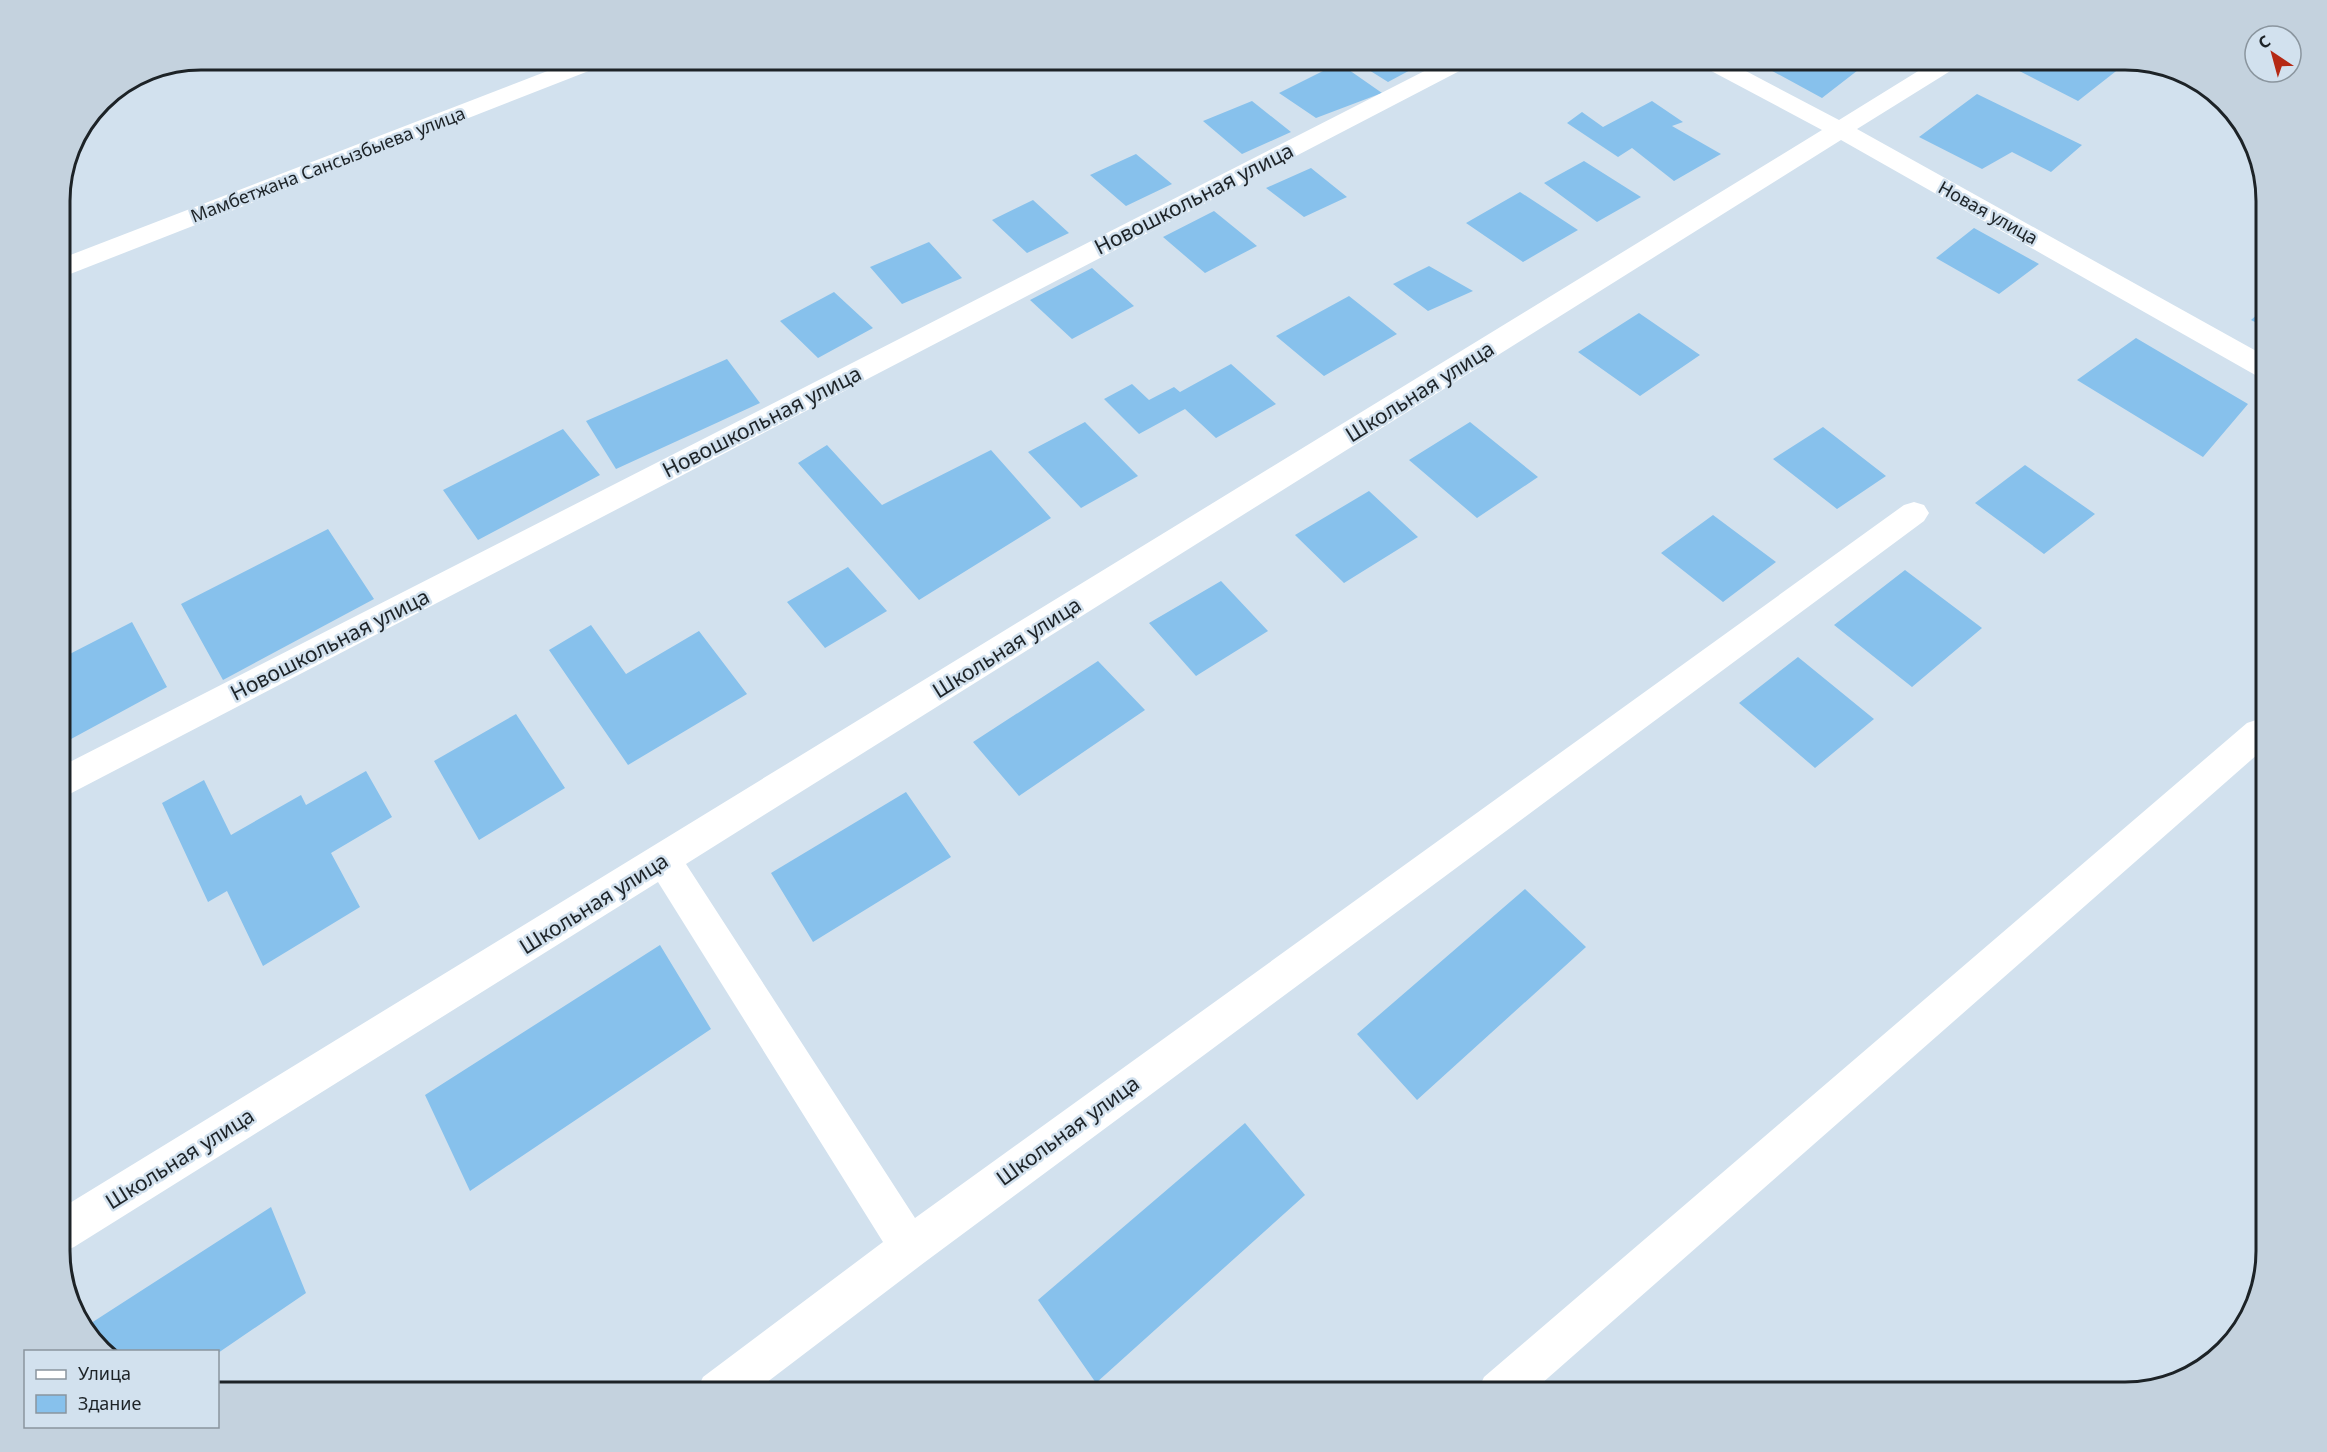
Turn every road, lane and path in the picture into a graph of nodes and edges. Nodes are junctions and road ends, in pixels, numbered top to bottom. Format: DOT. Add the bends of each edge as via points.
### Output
graph roads {
  1 [pos="1443,70"];
  2 [pos="1727,70"];
  3 [pos="1936,70"];
  4 [pos="568,71"];
  5 [pos="1841,130"];
  6 [pos="71,265"];
  7 [pos="2256,363"];
  8 [pos="1914,513"];
  9 [pos="2256,736"];
  10 [pos="71,778"];
  11 [pos="664,860"];
  12 [pos="71,1226"];
  13 [pos="910,1247"];
  14 [pos="731,1382"];
  15 [pos="1511,1382"];
  1 -- 10 [label="street, Новошкольная улица"];
  2 -- 5 [label="street, Новая улица"];
  3 -- 5 [label="street, Школьная улица"];
  4 -- 6 [label="street, Мамбетжана Сансызбыева улица"];
  5 -- 7 [label="street, Новая улица"];
  5 -- 11 [label="street, Школьная улица"];
  8 -- 13 [label="street, Школьная улица"];
  9 -- 15 [label="street"];
  11 -- 12 [label="street, Школьная улица"];
  11 -- 13 [label="street"];
  13 -- 14 [label="street, Школьная улица"];
}
